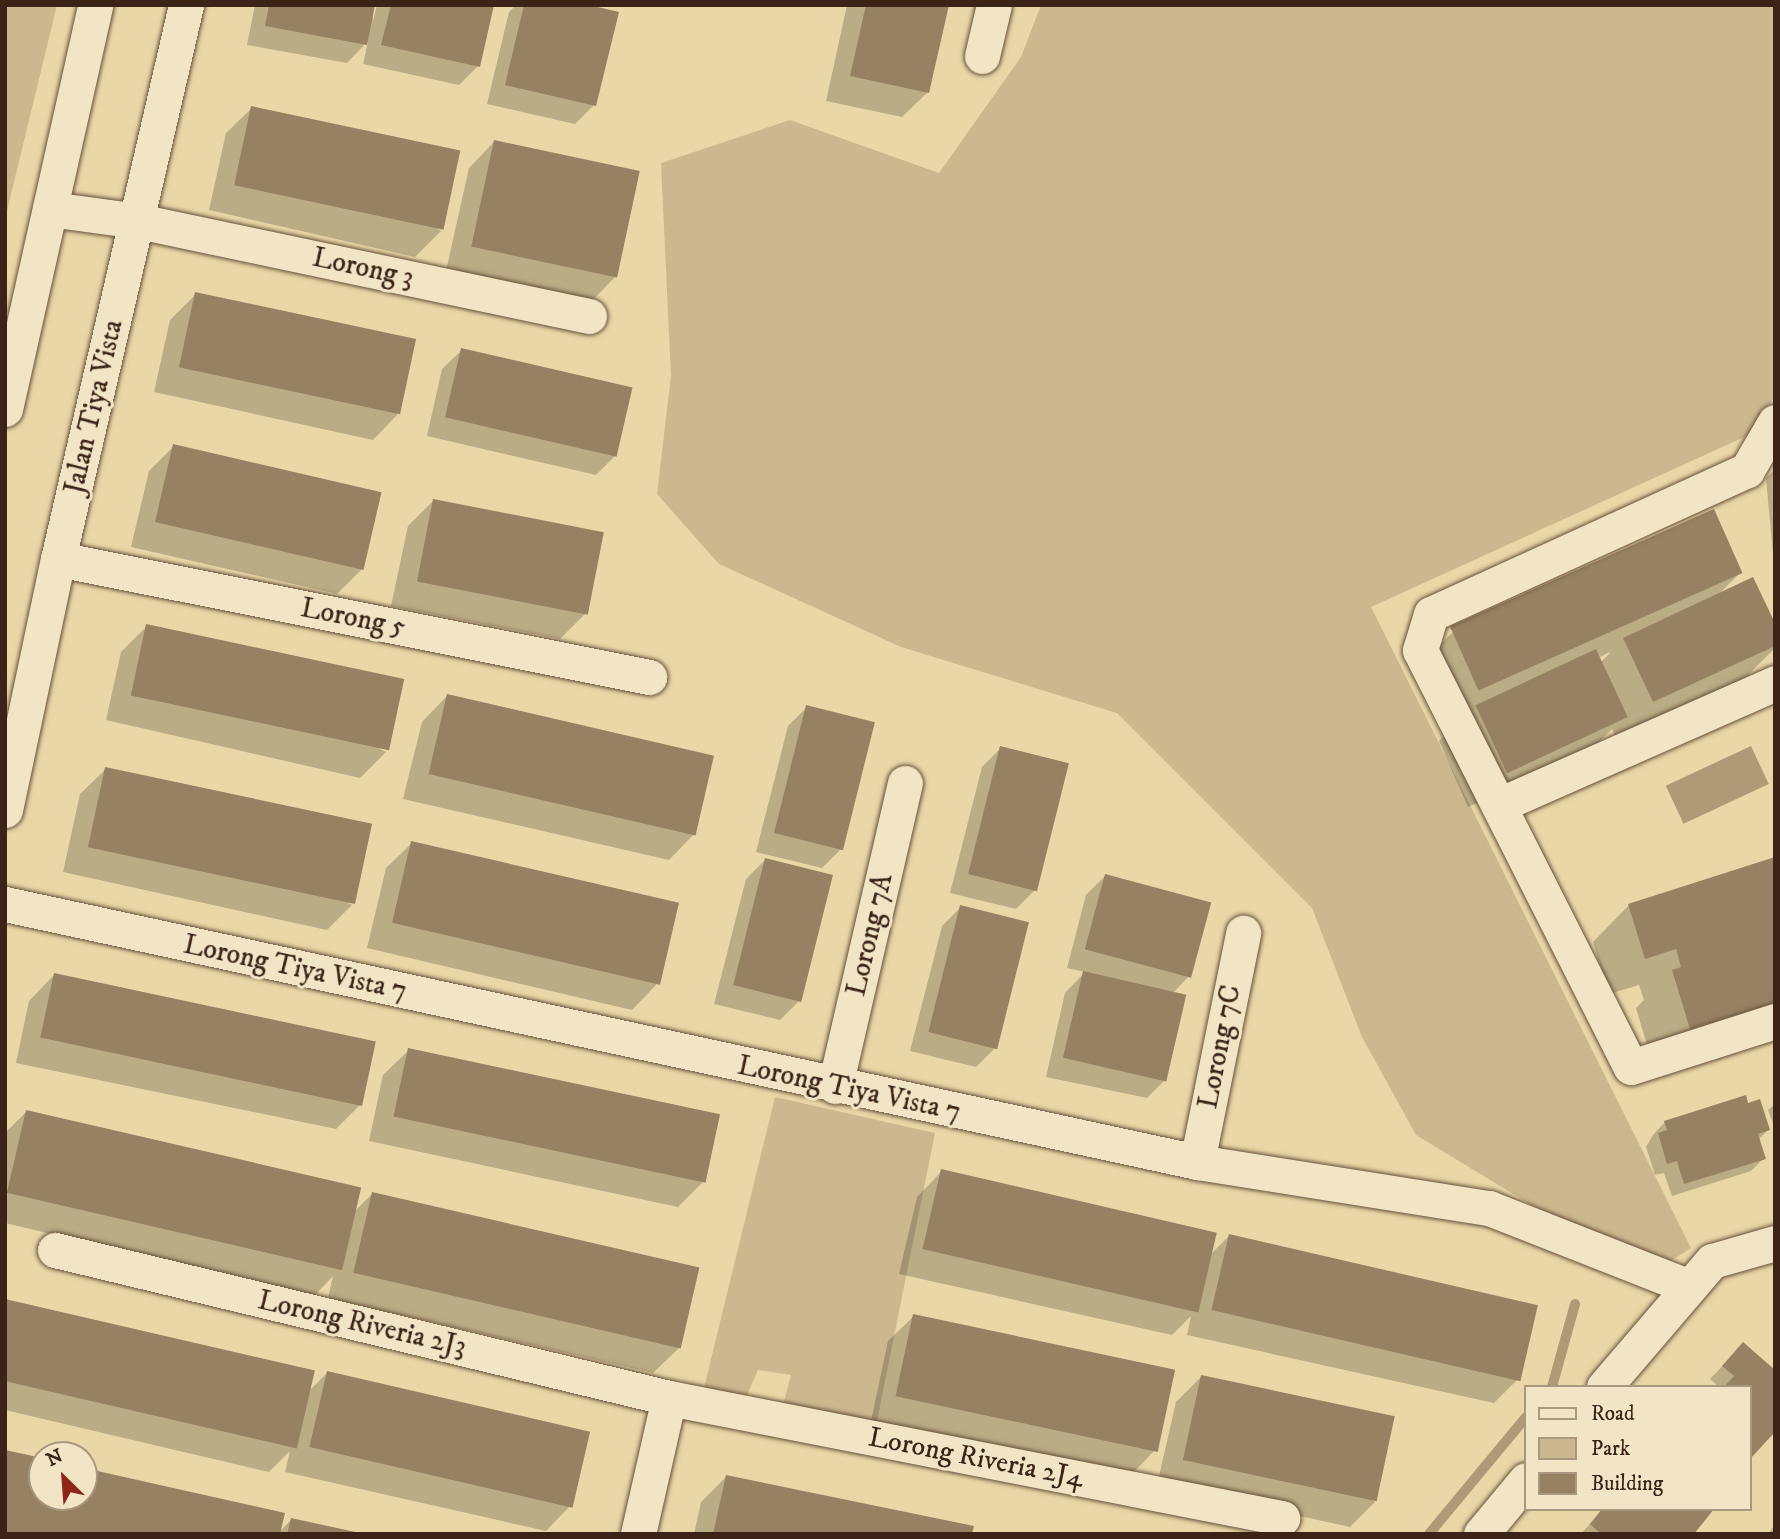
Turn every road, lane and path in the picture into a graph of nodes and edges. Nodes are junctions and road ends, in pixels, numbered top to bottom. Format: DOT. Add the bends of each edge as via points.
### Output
graph roads {
  1 [pos="95,5"];
  2 [pos="186,5"];
  3 [pos="993,5"];
  4 [pos="982,56"];
  5 [pos="50,209"];
  6 [pos="138,221"];
  7 [pos="589,316"];
  8 [pos="5,409"];
  9 [pos="1775,422"];
  10 [pos="58,559"];
  11 [pos="649,677"];
  12 [pos="1775,683"];
  13 [pos="905,783"];
  14 [pos="1499,805"];
  15 [pos="5,810"];
  16 [pos="5,904"];
  17 [pos="1243,933"];
  18 [pos="1775,1021"];
  19 [pos="835,1086"];
  20 [pos="1197,1162"];
  21 [pos="1775,1242"];
  22 [pos="55,1251"];
  23 [pos="1687,1286"];
  24 [pos="1606,1385"];
  25 [pos="669,1398"];
  26 [pos="1524,1482"];
  27 [pos="1282,1518"];
  28 [pos="638,1534"];
  29 [pos="1481,1534"];
  1 -- 5 [label="street"];
  2 -- 6 [label="street, Jalan Tiya Vista"];
  3 -- 4 [label="street"];
  5 -- 6 [label="street, Lorong 3"];
  5 -- 8 [label="street"];
  6 -- 7 [label="street, Lorong 3"];
  6 -- 10 [label="street, Jalan Tiya Vista"];
  9 -- 14 [label="street" via="1746,470 1431,614 1420,650"];
  10 -- 11 [label="street, Lorong 5"];
  10 -- 15 [label="street, Jalan Tiya Vista"];
  12 -- 14 [label="street"];
  13 -- 19 [label="street, Lorong 7A"];
  14 -- 18 [label="street" via="1631,1067"];
  16 -- 19 [label="street, Lorong Tiya Vista 7"];
  17 -- 20 [label="street, Lorong 7C"];
  19 -- 20 [label="street, Lorong Tiya Vista 7"];
  20 -- 23 [label="street, Lorong Tiya Vista 7" via="1489,1208"];
  21 -- 23 [label="street" via="1712,1261"];
  22 -- 25 [label="street, Lorong Riveria 2J3"];
  23 -- 24 [label="street"];
  25 -- 27 [label="street, Lorong Riveria 2J4"];
  25 -- 28 [label="street"];
  26 -- 29 [label="street"];
}
